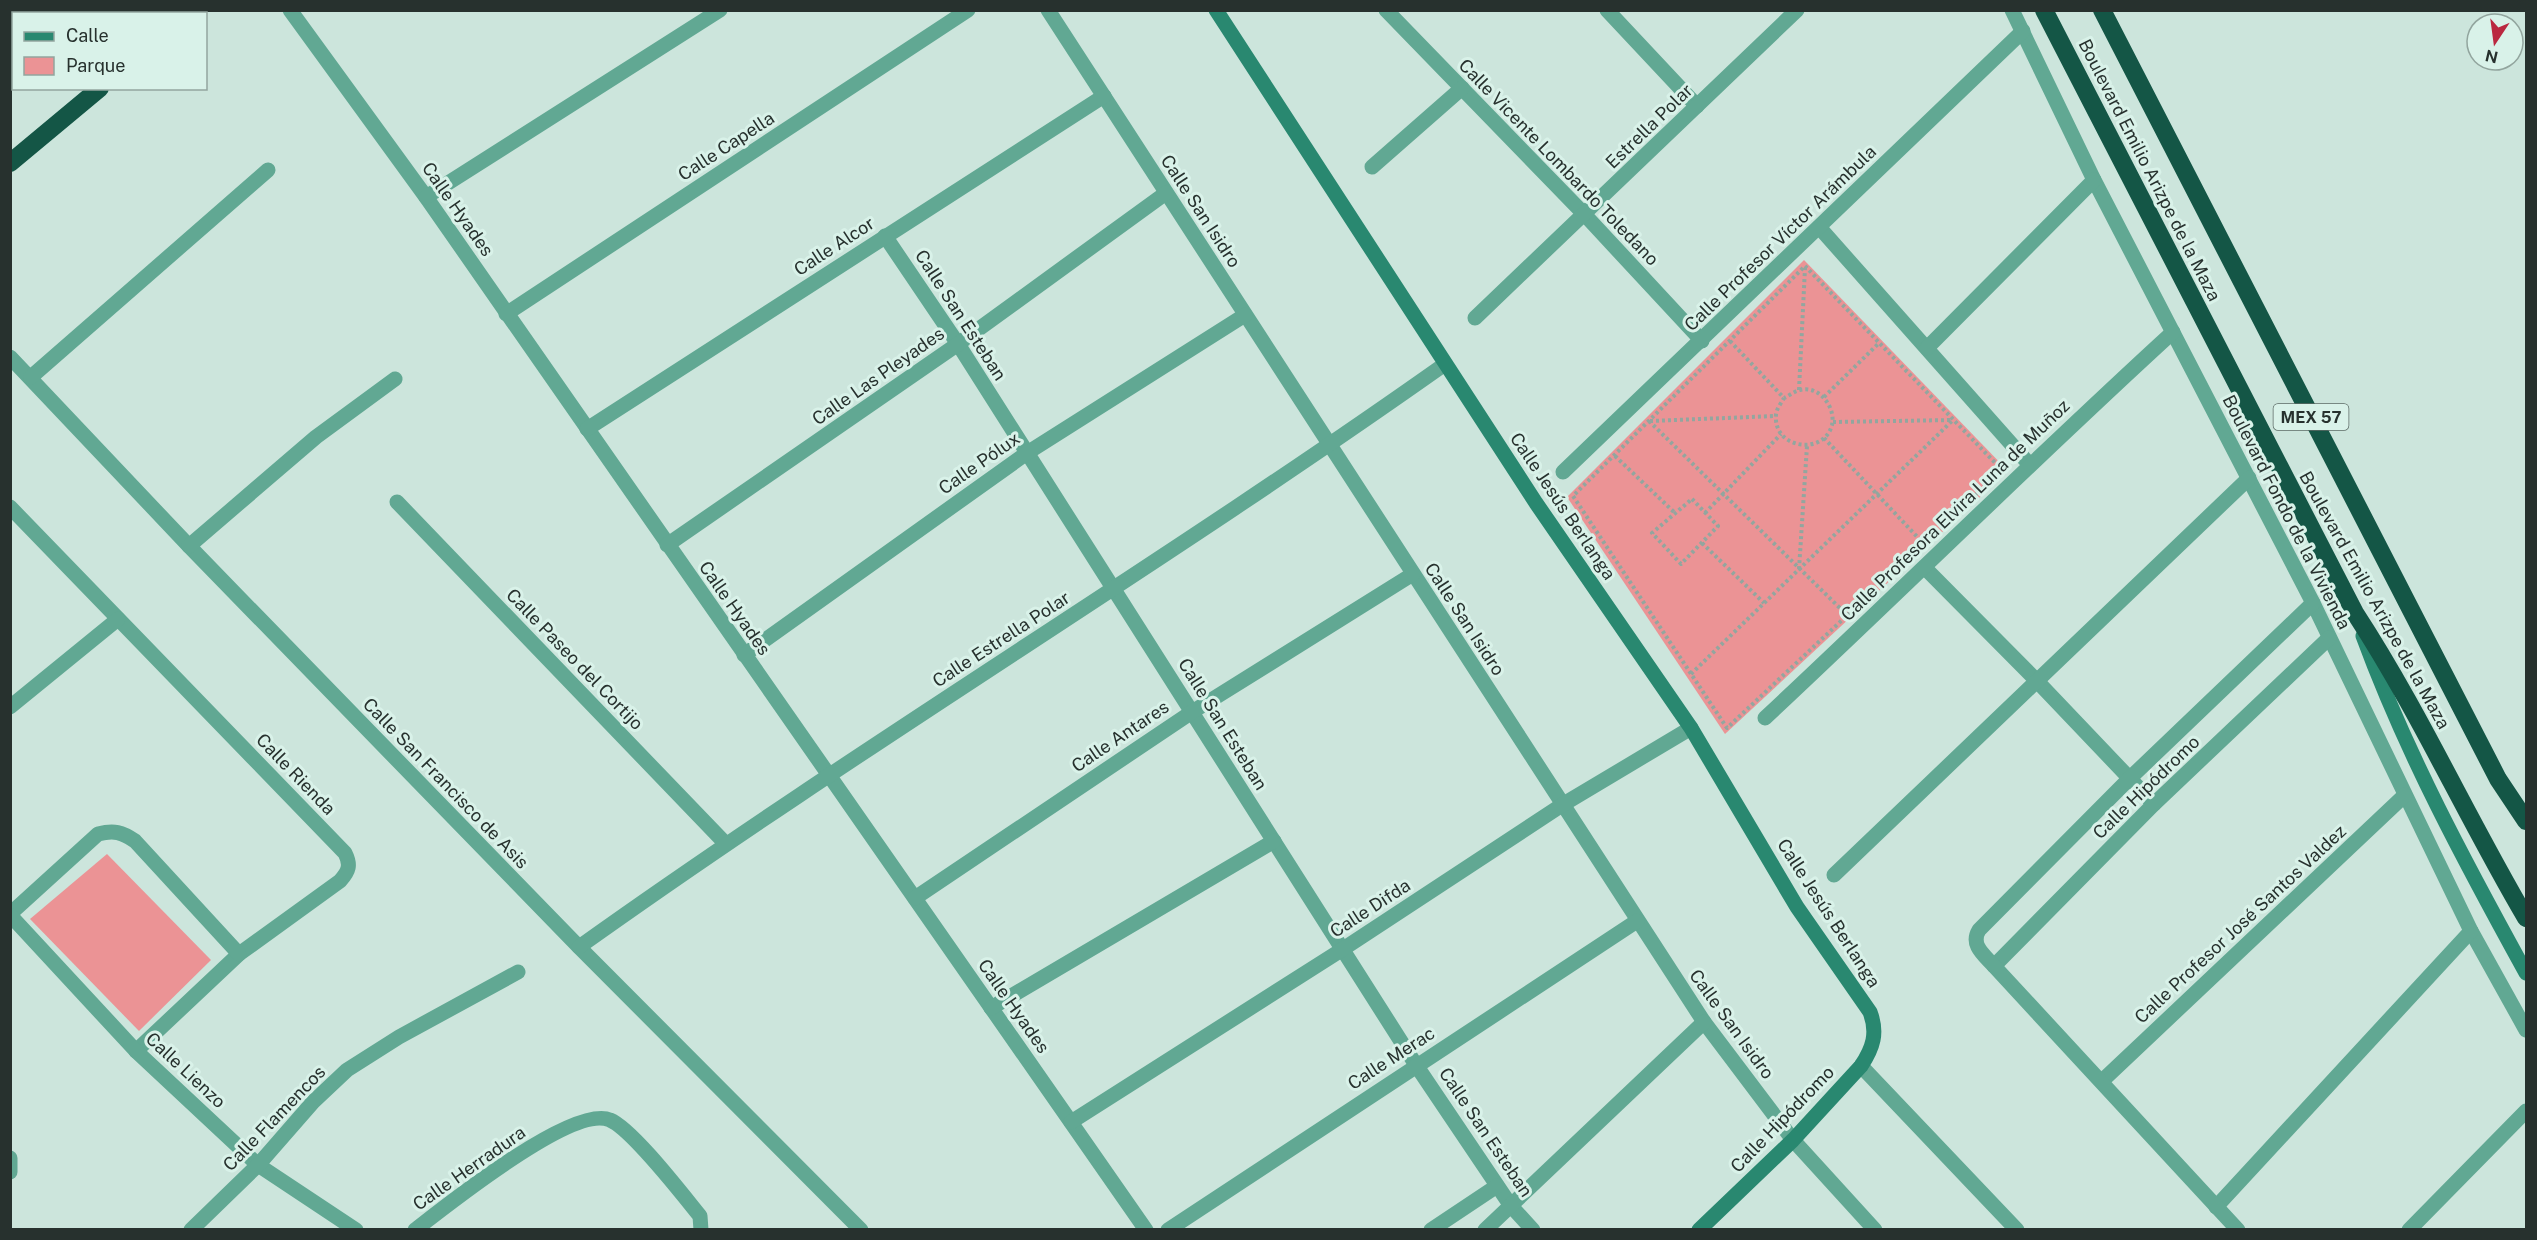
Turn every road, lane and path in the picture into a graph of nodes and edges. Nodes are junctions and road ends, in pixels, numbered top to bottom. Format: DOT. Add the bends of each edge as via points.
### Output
graph roads {
  1 [pos="290,10"];
  2 [pos="720,10"];
  3 [pos="968,10"];
  4 [pos="1048,10"];
  5 [pos="1216,10"];
  6 [pos="1386,10"];
  7 [pos="1607,10"];
  8 [pos="1797,10"];
  9 [pos="2012,10"];
  10 [pos="2044,10"];
  11 [pos="2102,10"];
  12 [pos="2023,31"];
  13 [pos="1462,88"];
  14 [pos="98,90"];
  15 [pos="1104,96"];
  16 [pos="1697,105"];
  17 [pos="10,163"];
  18 [pos="1372,167"];
  19 [pos="268,170"];
  20 [pos="2094,180"];
  21 [pos="1166,193"];
  22 [pos="426,197"];
  23 [pos="1585,215"];
  24 [pos="1819,227"];
  25 [pos="885,236"];
  26 [pos="1805,266"];
  27 [pos="506,314"];
  28 [pos="1245,315"];
  29 [pos="1475,318"];
  30 [pos="2173,332"];
  31 [pos="1702,341"];
  32 [pos="1730,341"];
  33 [pos="1879,343"];
  34 [pos="958,344"];
  35 [pos="1927,348"];
  36 [pos="10,357"];
  37 [pos="1445,363"];
  38 [pos="31,377"];
  39 [pos="395,378"];
  40 [pos="1799,390"];
  41 [pos="1784,398"];
  42 [pos="1824,398"];
  43 [pos="1776,416"];
  44 [pos="1953,420"];
  45 [pos="1649,421"];
  46 [pos="1833,422"];
  47 [pos="587,429"];
  48 [pos="1781,434"];
  49 [pos="1824,438"];
  50 [pos="1329,446"];
  51 [pos="1807,446"];
  52 [pos="1027,453"];
  53 [pos="1615,456"];
  54 [pos="2029,464"];
  55 [pos="1563,472"];
  56 [pos="2249,478"];
  57 [pos="1722,494"];
  58 [pos="1877,494"];
  59 [pos="397,502"];
  60 [pos="11,508"];
  61 [pos="1675,513"];
  62 [pos="1705,513"];
  63 [pos="1702,543"];
  64 [pos="1924,543"];
  65 [pos="667,545"];
  66 [pos="189,546"];
  67 [pos="1925,568"];
  68 [pos="1799,569"];
  69 [pos="1413,574"];
  70 [pos="1113,589"];
  71 [pos="1764,603"];
  72 [pos="2313,603"];
  73 [pos="2355,614"];
  74 [pos="1847,615"];
  75 [pos="118,619"];
  76 [pos="2329,638"];
  77 [pos="744,655"];
  78 [pos="1691,674"];
  79 [pos="2036,680"];
  80 [pos="10,707"];
  81 [pos="1192,712"];
  82 [pos="1765,718"];
  83 [pos="1690,728"];
  84 [pos="828,774"];
  85 [pos="2129,779"];
  86 [pos="2404,795"];
  87 [pos="2154,804"];
  88 [pos="1562,805"];
  89 [pos="2526,821"];
  90 [pos="1274,841"];
  91 [pos="725,843"];
  92 [pos="1834,875"];
  93 [pos="915,898"];
  94 [pos="10,914"];
  95 [pos="2526,918"];
  96 [pos="1637,921"];
  97 [pos="2471,931"];
  98 [pos="579,947"];
  99 [pos="1343,949"];
  100 [pos="239,954"];
  101 [pos="1994,966"];
  102 [pos="518,972"];
  103 [pos="2526,973"];
  104 [pos="991,1008"];
  105 [pos="1704,1022"];
  106 [pos="1875,1025"];
  107 [pos="2526,1030"];
  108 [pos="136,1051"];
  109 [pos="1416,1065"];
  110 [pos="1861,1066"];
  111 [pos="2102,1081"];
  112 [pos="2526,1111"];
  113 [pos="1071,1122"];
  114 [pos="1793,1140"];
  115 [pos="10,1158"];
  116 [pos="258,1165"];
  117 [pos="10,1172"];
  118 [pos="1497,1186"];
  119 [pos="1510,1206"];
  120 [pos="2216,1207"];
  121 [pos="191,1230"];
  122 [pos="356,1230"];
  123 [pos="415,1230"];
  124 [pos="700,1230"];
  125 [pos="861,1230"];
  126 [pos="1146,1230"];
  127 [pos="1168,1230"];
  128 [pos="1431,1230"];
  129 [pos="1485,1230"];
  130 [pos="1533,1230"];
  131 [pos="1699,1230"];
  132 [pos="1875,1230"];
  133 [pos="2017,1230"];
  134 [pos="2238,1230"];
  135 [pos="2409,1230"];
  1 -- 22 [label="street, Calle Hyades"];
  2 -- 22 [label="street"];
  3 -- 27 [label="street, Calle Capella"];
  4 -- 15 [label="street, Calle San Isidro"];
  5 -- 37 [label="street, Calle Jesús Berlanga"];
  6 -- 13 [label="street, Calle Vicente Lombardo Toledano"];
  7 -- 16 [label="street"];
  8 -- 16 [label="street, Estrella Polar"];
  9 -- 12 [label="street, Boulevard Fondo de la Vivienda"];
  10 -- 73 [label="highway, Boulevard Emilio Arizpe de la Maza / MEX 57"];
  11 -- 89 [label="highway, Boulevard Emilio Arizpe de la Maza / MEX 57" via="2498,779"];
  12 -- 20 [label="street, Boulevard Fondo de la Vivienda"];
  12 -- 24 [label="street, Calle Profesor Víctor Arámbula"];
  13 -- 18 [label="street"];
  13 -- 23 [label="street, Calle Vicente Lombardo Toledano"];
  14 -- 17 [label="highway"];
  15 -- 21 [label="street, Calle San Isidro"];
  15 -- 25 [label="street, Calle Alcor"];
  16 -- 23 [label="street, Estrella Polar"];
  19 -- 38 [label="street"];
  20 -- 30 [label="street, Boulevard Fondo de la Vivienda"];
  20 -- 35 [label="street"];
  21 -- 28 [label="street, Calle San Isidro"];
  21 -- 34 [label="street, Calle Las Pleyades"];
  22 -- 27 [label="street, Calle Hyades"];
  23 -- 29 [label="street, Estrella Polar"];
  23 -- 31 [label="street, Calle Vicente Lombardo Toledano"];
  24 -- 31 [label="street, Calle Profesor Víctor Arámbula"];
  24 -- 35 [label="street"];
  25 -- 34 [label="street, Calle San Esteban"];
  25 -- 47 [label="street, Calle Alcor"];
  26 -- 32 [label="path"];
  26 -- 33 [label="path"];
  26 -- 40 [label="path"];
  27 -- 47 [label="street, Calle Hyades"];
  28 -- 50 [label="street, Calle San Isidro"];
  28 -- 52 [label="street, Calle Pólux"];
  30 -- 54 [label="street, Calle Profesora Elvira Luna de Muñoz"];
  30 -- 56 [label="street, Boulevard Fondo de la Vivienda"];
  31 -- 55 [label="street, Calle Profesor Víctor Arámbula"];
  32 -- 41 [label="path"];
  32 -- 45 [label="path"];
  33 -- 42 [label="path"];
  33 -- 44 [label="path"];
  34 -- 52 [label="street, Calle San Esteban"];
  34 -- 65 [label="street, Calle Las Pleyades"];
  35 -- 54 [label="street"];
  36 -- 38 [label="street, Calle San Francisco de Asis"];
  37 -- 50 [label="street, Calle Estrella Polar"];
  37 -- 83 [label="street, Calle Jesús Berlanga"];
  38 -- 66 [label="street, Calle San Francisco de Asis"];
  39 -- 66 [label="street" via="316,437"];
  40 -- 41 [label="path"];
  40 -- 42 [label="path" via="1809,389"];
  41 -- 43 [label="path"];
  42 -- 46 [label="path" via="1831,406"];
  43 -- 45 [label="path"];
  43 -- 48 [label="path"];
  44 -- 46 [label="path"];
  44 -- 58 [label="path"];
  44 -- 64 [label="path" via="2002,470"];
  45 -- 53 [label="path"];
  45 -- 57 [label="path"];
  46 -- 49 [label="path"];
  47 -- 65 [label="street, Calle Hyades"];
  48 -- 51 [label="path" via="1793,444"];
  48 -- 57 [label="path"];
  49 -- 51 [label="path"];
  49 -- 58 [label="path"];
  50 -- 69 [label="street, Calle San Isidro"];
  50 -- 70 [label="street, Calle Estrella Polar"];
  51 -- 68 [label="path"];
  52 -- 70 [label="street, Calle San Esteban"];
  52 -- 77 [label="street, Calle Pólux"];
  53 -- 61 [label="path"];
  53 -- 78 [label="path" via="1573,496"];
  54 -- 67 [label="street, Calle Profesora Elvira Luna de Muñoz"];
  56 -- 72 [label="street, Boulevard Fondo de la Vivienda"];
  56 -- 79 [label="street"];
  57 -- 62 [label="path"];
  57 -- 68 [label="path"];
  58 -- 64 [label="path"];
  58 -- 68 [label="path"];
  59 -- 91 [label="street, Calle Paseo del Cortijo"];
  60 -- 75 [label="street, Calle Rienda"];
  61 -- 62 [label="path" via="1692,499"];
  61 -- 63 [label="path" via="1652,533 1681,564"];
  62 -- 63 [label="path" via="1718,526"];
  63 -- 71 [label="path"];
  64 -- 74 [label="path"];
  65 -- 77 [label="street, Calle Hyades"];
  66 -- 98 [label="street, Calle San Francisco de Asis"];
  67 -- 79 [label="street"];
  67 -- 82 [label="street, Calle Profesora Elvira Luna de Muñoz"];
  68 -- 71 [label="path"];
  68 -- 74 [label="path"];
  69 -- 81 [label="street, Calle Antares"];
  69 -- 88 [label="street, Calle San Isidro"];
  70 -- 81 [label="street, Calle San Esteban"];
  70 -- 84 [label="street, Calle Estrella Polar"];
  71 -- 78 [label="path"];
  72 -- 76 [label="street, Boulevard Fondo de la Vivienda"];
  72 -- 85 [label="street, Calle Hipódromo"];
  73 -- 95 [label="highway, Boulevard Emilio Arizpe de la Maza / MEX 57" via="2388,664 2468,818"];
  73 -- 103 [label="street" via="2409,747"];
  74 -- 78 [label="path" via="1727,728"];
  75 -- 80 [label="street"];
  75 -- 100 [label="street, Calle Rienda" via="350,862 340,881"];
  76 -- 86 [label="street, Boulevard Fondo de la Vivienda"];
  76 -- 87 [label="street, Calle Hipódromo"];
  77 -- 84 [label="street, Calle Hyades"];
  79 -- 85 [label="street"];
  79 -- 92 [label="street"];
  81 -- 90 [label="street, Calle San Esteban"];
  81 -- 93 [label="street, Calle Antares"];
  83 -- 88 [label="street, Calle Difda"];
  83 -- 106 [label="street, Calle Jesús Berlanga" via="1797,907"];
  84 -- 91 [label="street, Calle Estrella Polar"];
  84 -- 93 [label="street, Calle Hyades"];
  85 -- 87 [label="street"];
  85 -- 101 [label="street, Calle Hipódromo" via="1979,930 1977,947"];
  86 -- 97 [label="street, Boulevard Fondo de la Vivienda"];
  86 -- 111 [label="street, Calle Profesor José Santos Valdez"];
  87 -- 101 [label="street, Calle Hipódromo"];
  88 -- 96 [label="street, Calle San Isidro"];
  88 -- 99 [label="street, Calle Difda"];
  90 -- 99 [label="street, Calle San Esteban"];
  90 -- 104 [label="street"];
  91 -- 98 [label="street, Calle Estrella Polar"];
  93 -- 104 [label="street, Calle Hyades"];
  94 -- 100 [label="street" via="98,834 123,832"];
  94 -- 108 [label="street, Calle Lienzo"];
  96 -- 105 [label="street, Calle San Isidro"];
  96 -- 109 [label="street, Calle Merac"];
  97 -- 107 [label="street, Boulevard Fondo de la Vivienda"];
  97 -- 120 [label="street"];
  98 -- 125 [label="street, Calle San Francisco de Asis"];
  99 -- 109 [label="street, Calle San Esteban"];
  99 -- 113 [label="street, Calle Difda"];
  100 -- 108 [label="street, Calle Rienda"];
  101 -- 111 [label="street"];
  102 -- 116 [label="street, Calle Flamencos" via="347,1070"];
  104 -- 113 [label="street, Calle Hyades"];
  105 -- 114 [label="street, Calle San Isidro"];
  105 -- 119 [label="street"];
  106 -- 110 [label="street, Calle Hipódromo" via="1870,1053"];
  108 -- 116 [label="street, Calle Lienzo"];
  109 -- 118 [label="street, Calle San Esteban"];
  109 -- 127 [label="street, Calle Merac"];
  110 -- 114 [label="street, Calle Hipódromo"];
  110 -- 133 [label="street"];
  111 -- 120 [label="street"];
  112 -- 135 [label="street"];
  113 -- 126 [label="street, Calle Hyades"];
  114 -- 131 [label="street, Calle Hipódromo"];
  114 -- 132 [label="street, Calle San Isidro"];
  115 -- 117 [label="street"];
  116 -- 121 [label="street, Calle Flamencos"];
  116 -- 122 [label="street, Calle Lienzo"];
  118 -- 119 [label="street, Calle San Esteban"];
  118 -- 128 [label="street"];
  119 -- 129 [label="street"];
  119 -- 130 [label="street, Calle San Esteban"];
  120 -- 134 [label="street"];
  123 -- 124 [label="street, Calle Herradura" via="539,1142 589,1118 602,1117 623,1127 669,1180 700,1216"];
}
